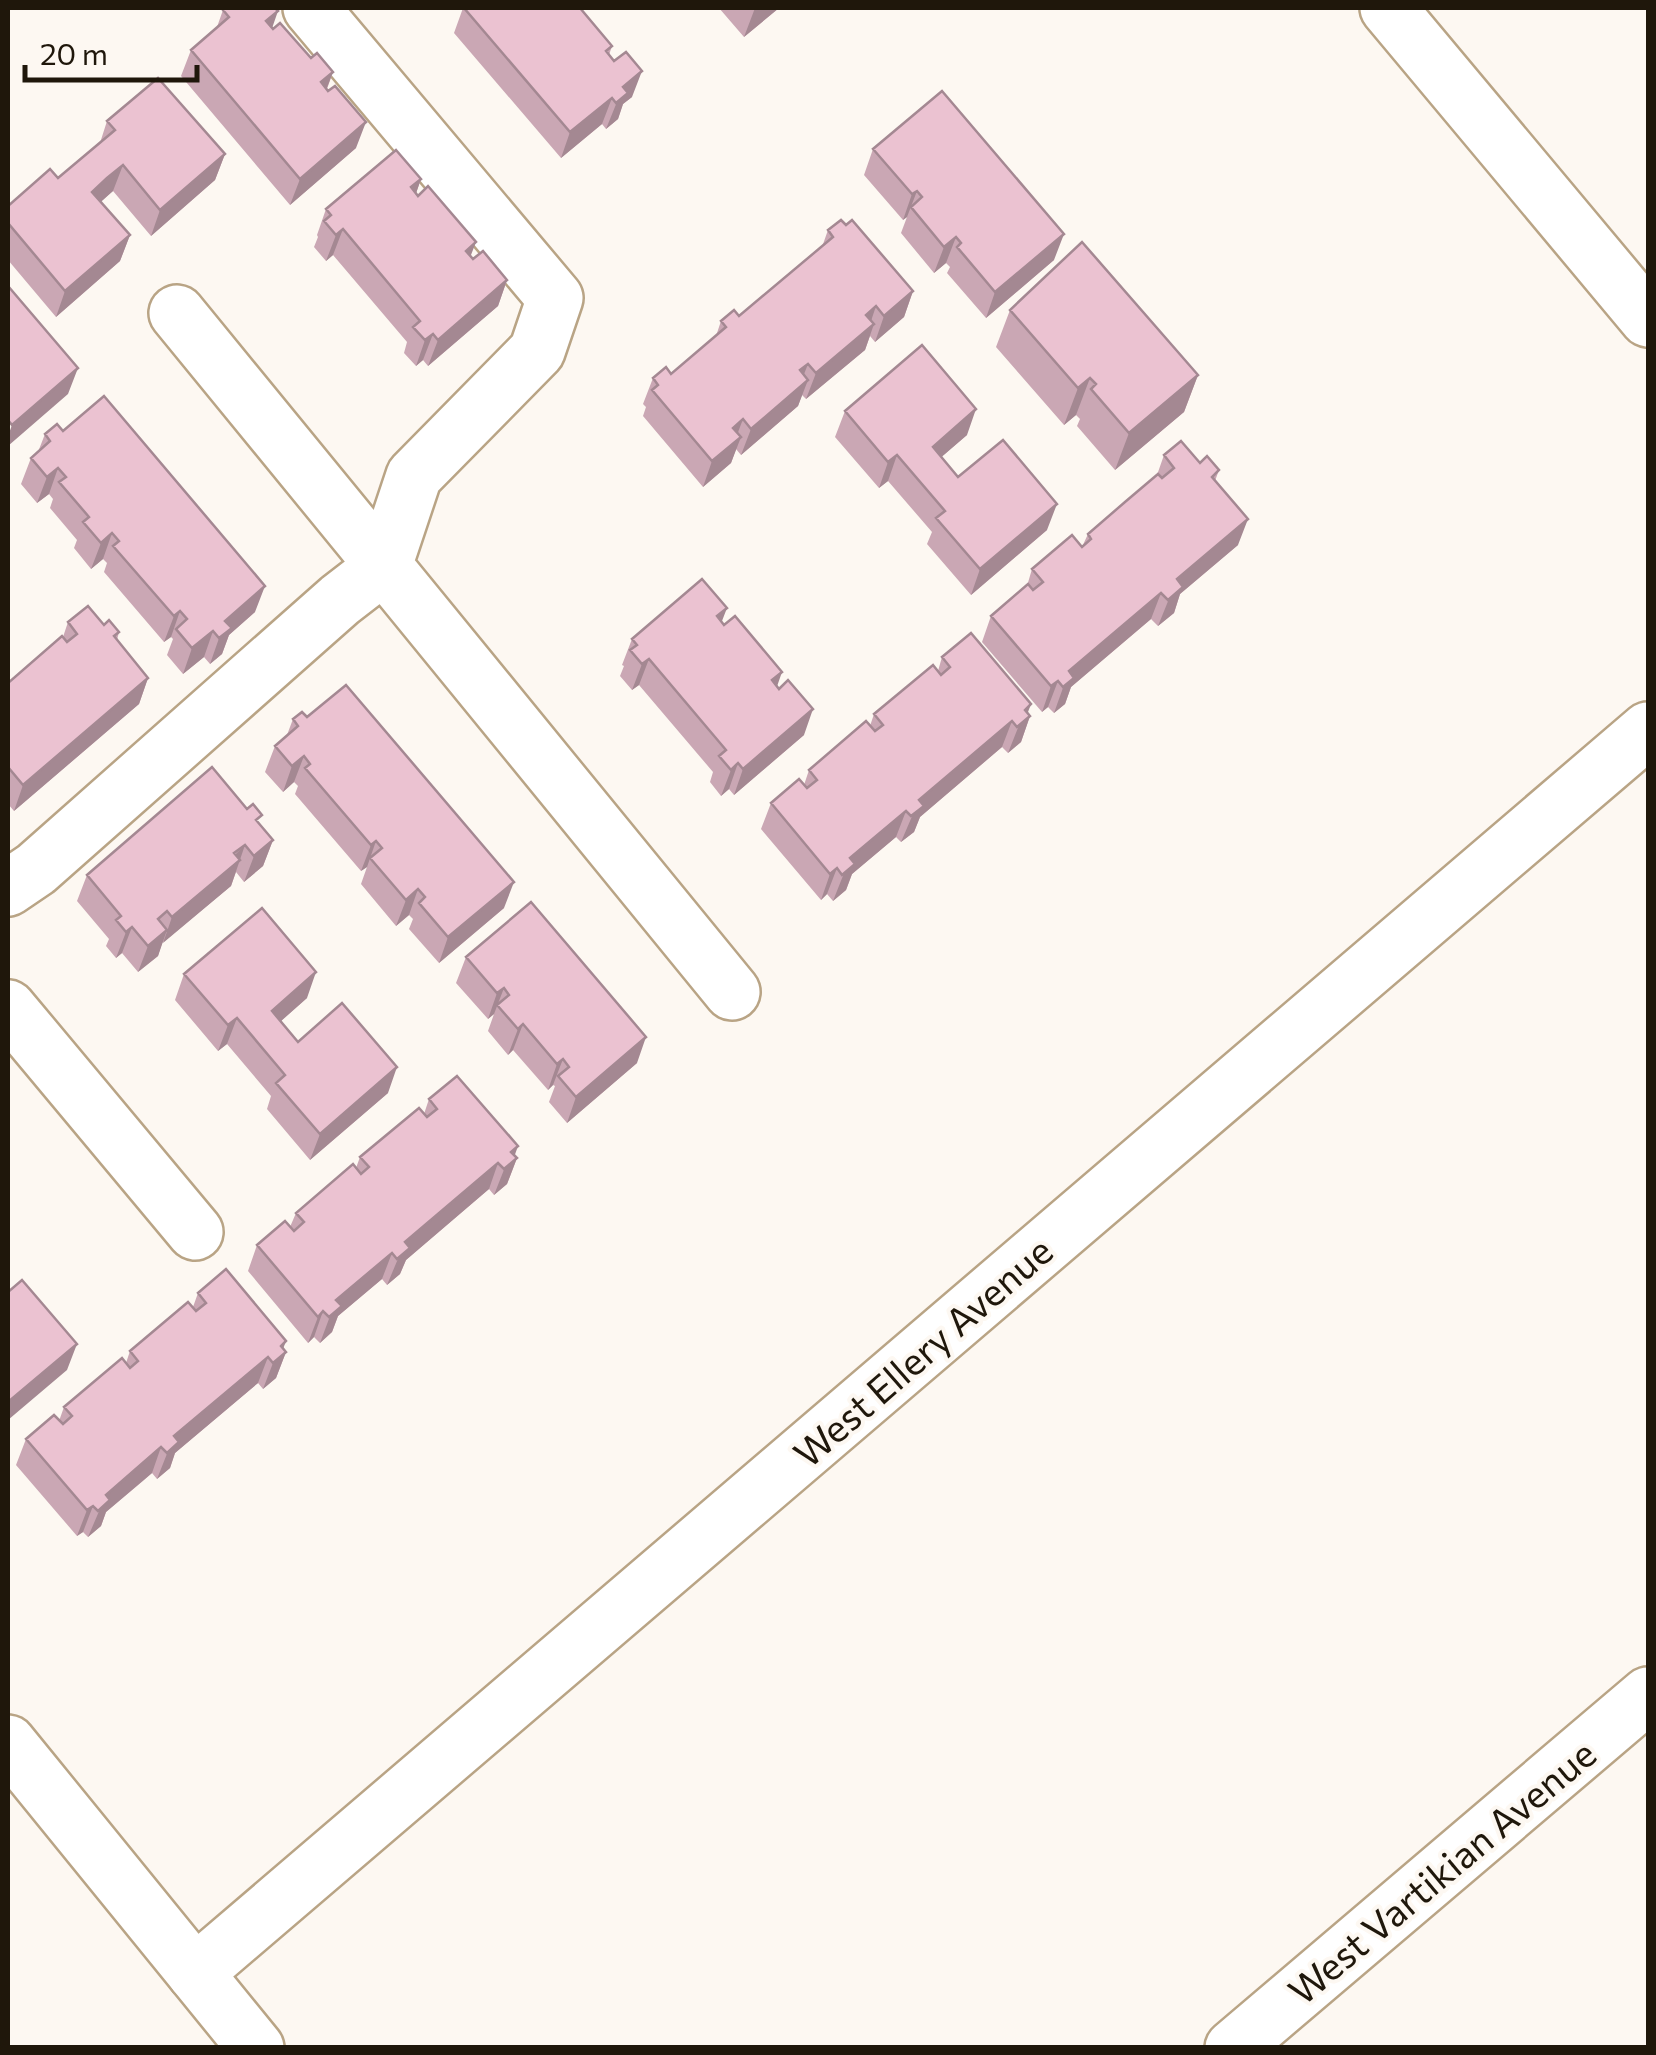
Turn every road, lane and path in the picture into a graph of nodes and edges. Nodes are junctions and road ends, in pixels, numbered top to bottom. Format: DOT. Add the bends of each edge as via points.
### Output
graph roads {
  1 [pos="311,8"];
  2 [pos="1388,8"];
  3 [pos="177,312"];
  4 [pos="1648,319"];
  5 [pos="384,566"];
  6 [pos="1648,730"];
  7 [pos="8,888"];
  8 [pos="732,992"];
  9 [pos="8,1008"];
  10 [pos="195,1232"];
  11 [pos="1648,1695"];
  12 [pos="8,1743"];
  13 [pos="195,1973"];
  14 [pos="256,2048"];
  15 [pos="1234,2048"];
  1 -- 5 [label="street" via="555,298 536,351 414,476"];
  2 -- 4 [label="street"];
  3 -- 5 [label="street"];
  5 -- 7 [label="street"];
  5 -- 8 [label="street"];
  6 -- 13 [label="street, West Ellery Avenue"];
  9 -- 10 [label="street"];
  11 -- 15 [label="street, West Vartikian Avenue"];
  12 -- 13 [label="street"];
  13 -- 14 [label="street"];
}
